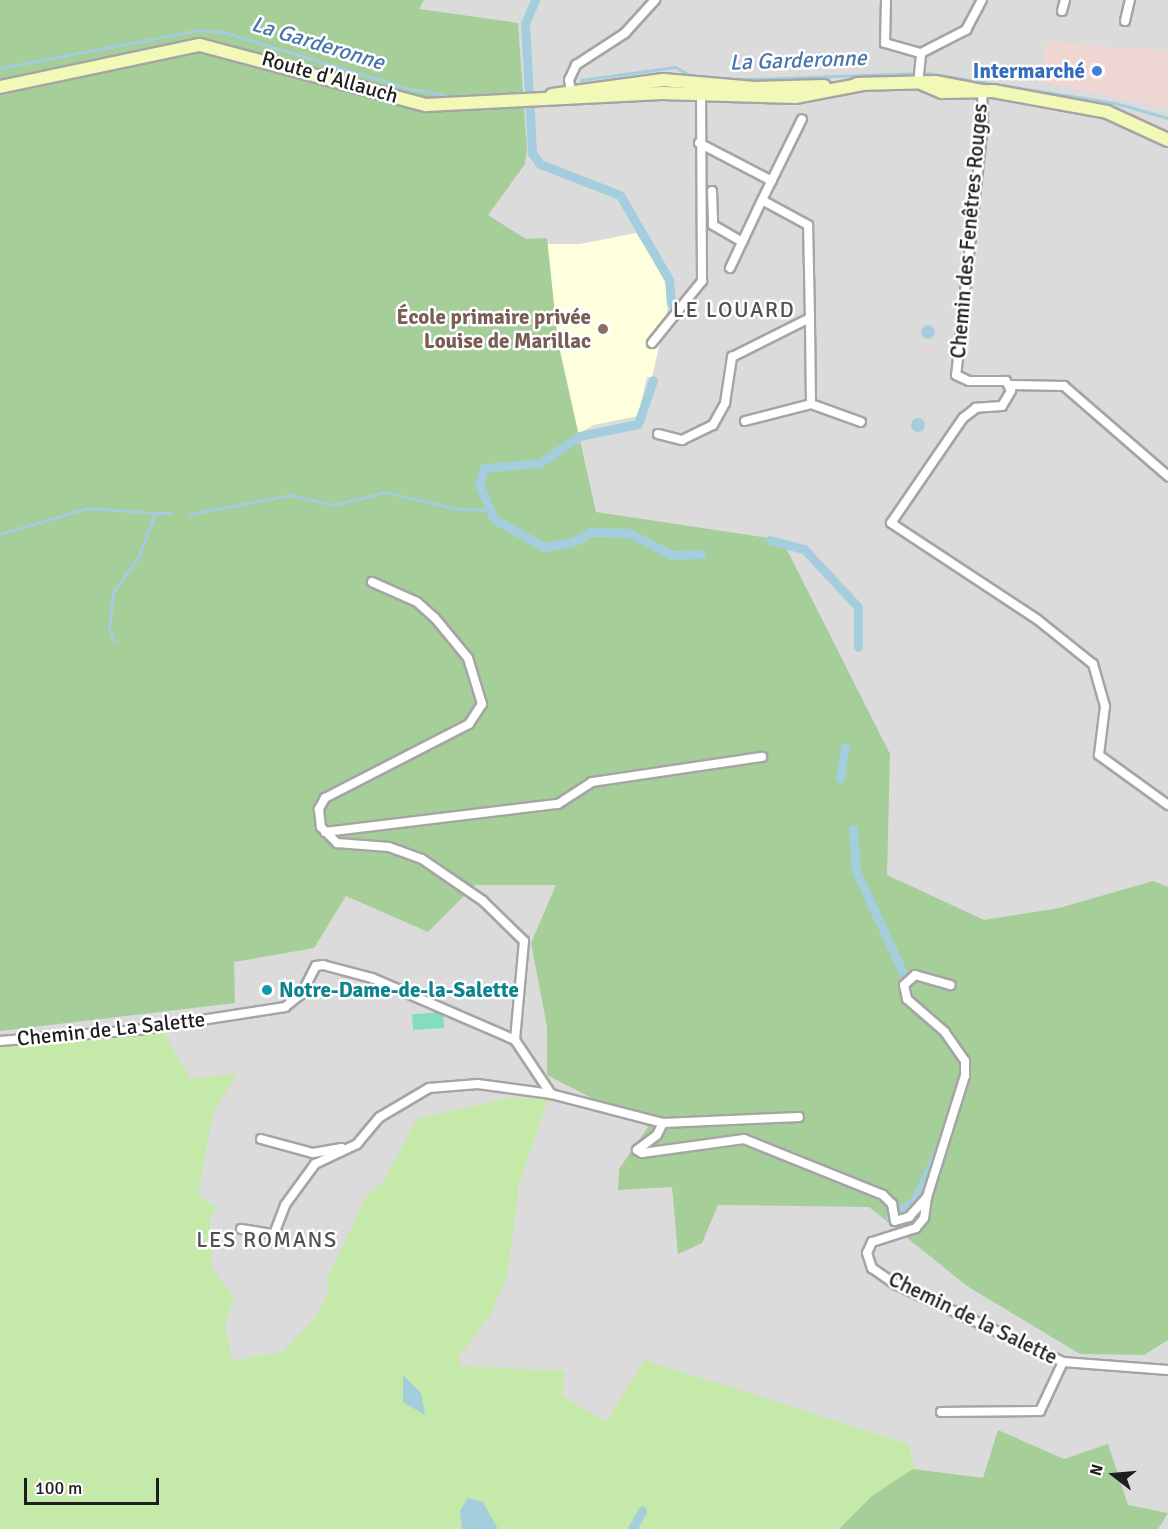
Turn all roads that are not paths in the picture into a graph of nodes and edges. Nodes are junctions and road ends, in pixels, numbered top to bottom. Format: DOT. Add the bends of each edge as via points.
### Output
graph roads {
  1 [pos="655,0"];
  2 [pos="886,0"];
  3 [pos="982,0"];
  4 [pos="1065,0"];
  5 [pos="1130,0"];
  6 [pos="1062,11"];
  7 [pos="1125,21"];
  8 [pos="921,53"];
  9 [pos="920,84"];
  10 [pos="0,87"];
  11 [pos="700,90"];
  12 [pos="982,91"];
  13 [pos="572,95"];
  14 [pos="802,119"];
  15 [pos="1168,140"];
  16 [pos="699,143"];
  17 [pos="772,181"];
  18 [pos="712,191"];
  19 [pos="762,201"];
  20 [pos="742,242"];
  21 [pos="730,268"];
  22 [pos="810,318"];
  23 [pos="652,343"];
  24 [pos="1012,385"];
  25 [pos="811,405"];
  26 [pos="745,421"];
  27 [pos="861,422"];
  28 [pos="658,434"];
  29 [pos="1168,476"];
  30 [pos="372,582"];
  31 [pos="762,758"];
  32 [pos="1168,805"];
  33 [pos="325,832"];
  34 [pos="951,985"];
  35 [pos="515,1040"];
  36 [pos="0,1041"];
  37 [pos="551,1094"];
  38 [pos="799,1117"];
  39 [pos="663,1124"];
  40 [pos="261,1139"];
  41 [pos="357,1144"];
  42 [pos="927,1197"];
  43 [pos="241,1229"];
  44 [pos="1063,1362"];
  45 [pos="1168,1370"];
  46 [pos="941,1412"];
  1 -- 13 [label="street" via="625,33 576,65 570,72"];
  2 -- 8 [label="street" via="885,44"];
  3 -- 8 [label="street" via="966,30"];
  4 -- 6 [label="street"];
  5 -- 7 [label="street"];
  8 -- 9 [label="street"];
  9 -- 11 [label="main road, Route d'Allauch" via="864,84 755,93"];
  9 -- 12 [label="main road, Route d'Allauch" via="952,93"];
  10 -- 13 [label="main road, Route d'Allauch" via="178,46 220,46 426,105 528,102"];
  11 -- 13 [label="main road, Route d'Allauch" via="663,80"];
  11 -- 16 [label="street"];
  12 -- 15 [label="main road, Route d'Allauch" via="1107,112"];
  12 -- 24 [label="street, Chemin des Fenêtres Rouges" via="983,124 956,375"];
  14 -- 17 [label="street"];
  16 -- 17 [label="street"];
  16 -- 23 [label="street" via="702,280"];
  17 -- 19 [label="street"];
  18 -- 20 [label="street" via="713,225"];
  19 -- 20 [label="street"];
  19 -- 22 [label="street" via="808,225"];
  20 -- 21 [label="street"];
  22 -- 25 [label="street"];
  22 -- 28 [label="street" via="732,357 725,404 713,425 682,440"];
  24 -- 29 [label="street" via="1064,386"];
  24 -- 32 [label="street" via="1002,406 976,408 963,418 891,523 962,575 1038,620 1093,664 1105,706 1099,755"];
  25 -- 26 [label="street"];
  25 -- 27 [label="street"];
  30 -- 33 [label="street" via="417,602 456,641 468,658 482,704 469,724 325,798 319,809"];
  31 -- 33 [label="street" via="592,782 558,804"];
  33 -- 35 [label="street" via="343,845 389,847 422,859 483,901 524,941"];
  34 -- 42 [label="street" via="915,975 908,978 905,990 965,1060 963,1085"];
  35 -- 36 [label="street, Chemin de La Salette" via="404,988 323,965 316,966 303,993 285,1007 136,1030"];
  35 -- 37 [label="street"];
  37 -- 39 [label="street"];
  37 -- 41 [label="street" via="444,1083 394,1107"];
  38 -- 39 [label="street"];
  39 -- 42 [label="street" via="657,1135 637,1150 642,1154 744,1139 883,1195 893,1214 909,1217"];
  40 -- 41 [label="street" via="313,1153"];
  41 -- 43 [label="street" via="304,1174 274,1234"];
  42 -- 44 [label="street, Chemin de la Salette" via="916,1228 872,1242 867,1253 872,1268"];
  44 -- 45 [label="street, Chemin de la Salette"];
  44 -- 46 [label="street" via="1040,1411"];
}
